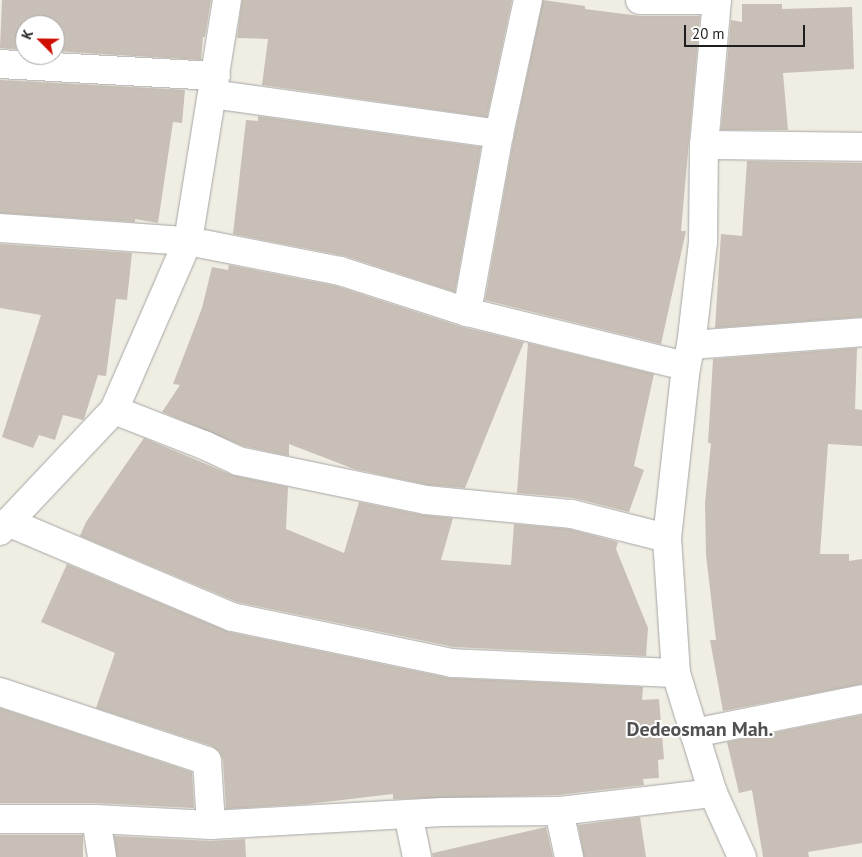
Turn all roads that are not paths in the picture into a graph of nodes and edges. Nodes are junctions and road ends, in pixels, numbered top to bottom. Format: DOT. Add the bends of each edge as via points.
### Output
graph roads {
  1 [pos="227,0"];
  2 [pos="528,0"];
  3 [pos="640,0"];
  4 [pos="717,0"];
  5 [pos="0,64"];
  6 [pos="214,85"];
  7 [pos="499,134"];
  8 [pos="704,145"];
  9 [pos="862,146"];
  10 [pos="0,228"];
  11 [pos="188,241"];
  12 [pos="467,312"];
  13 [pos="862,332"];
  14 [pos="688,355"];
  15 [pos="114,410"];
  16 [pos="4,527"];
  17 [pos="666,538"];
  18 [pos="676,673"];
  19 [pos="0,692"];
  20 [pos="862,699"];
  21 [pos="694,733"];
  22 [pos="712,793"];
  23 [pos="558,811"];
  24 [pos="408,814"];
  25 [pos="0,819"];
  26 [pos="96,819"];
  27 [pos="211,824"];
  28 [pos="102,857"];
  29 [pos="417,857"];
  30 [pos="569,857"];
  31 [pos="742,857"];
  1 -- 6 [label="street"];
  2 -- 7 [label="street"];
  3 -- 4 [label="street"];
  4 -- 8 [label="street"];
  5 -- 6 [label="street"];
  6 -- 7 [label="street"];
  6 -- 11 [label="street"];
  7 -- 12 [label="street"];
  8 -- 9 [label="street"];
  8 -- 14 [label="street" via="703,242"];
  10 -- 11 [label="street"];
  11 -- 12 [label="street" via="340,271"];
  11 -- 15 [label="street"];
  12 -- 14 [label="street"];
  13 -- 14 [label="street"];
  14 -- 17 [label="street"];
  15 -- 16 [label="street"];
  15 -- 17 [label="street" via="238,461 426,500 572,514"];
  16 -- 18 [label="street" via="232,617 452,663"];
  17 -- 18 [label="street"];
  18 -- 21 [label="street"];
  19 -- 27 [label="street" via="208,761"];
  20 -- 21 [label="street"];
  21 -- 22 [label="street"];
  22 -- 23 [label="street"];
  22 -- 31 [label="street"];
  23 -- 24 [label="street"];
  23 -- 30 [label="street"];
  24 -- 27 [label="street"];
  24 -- 29 [label="street"];
  25 -- 26 [label="street"];
  26 -- 27 [label="street"];
  26 -- 28 [label="street"];
}
